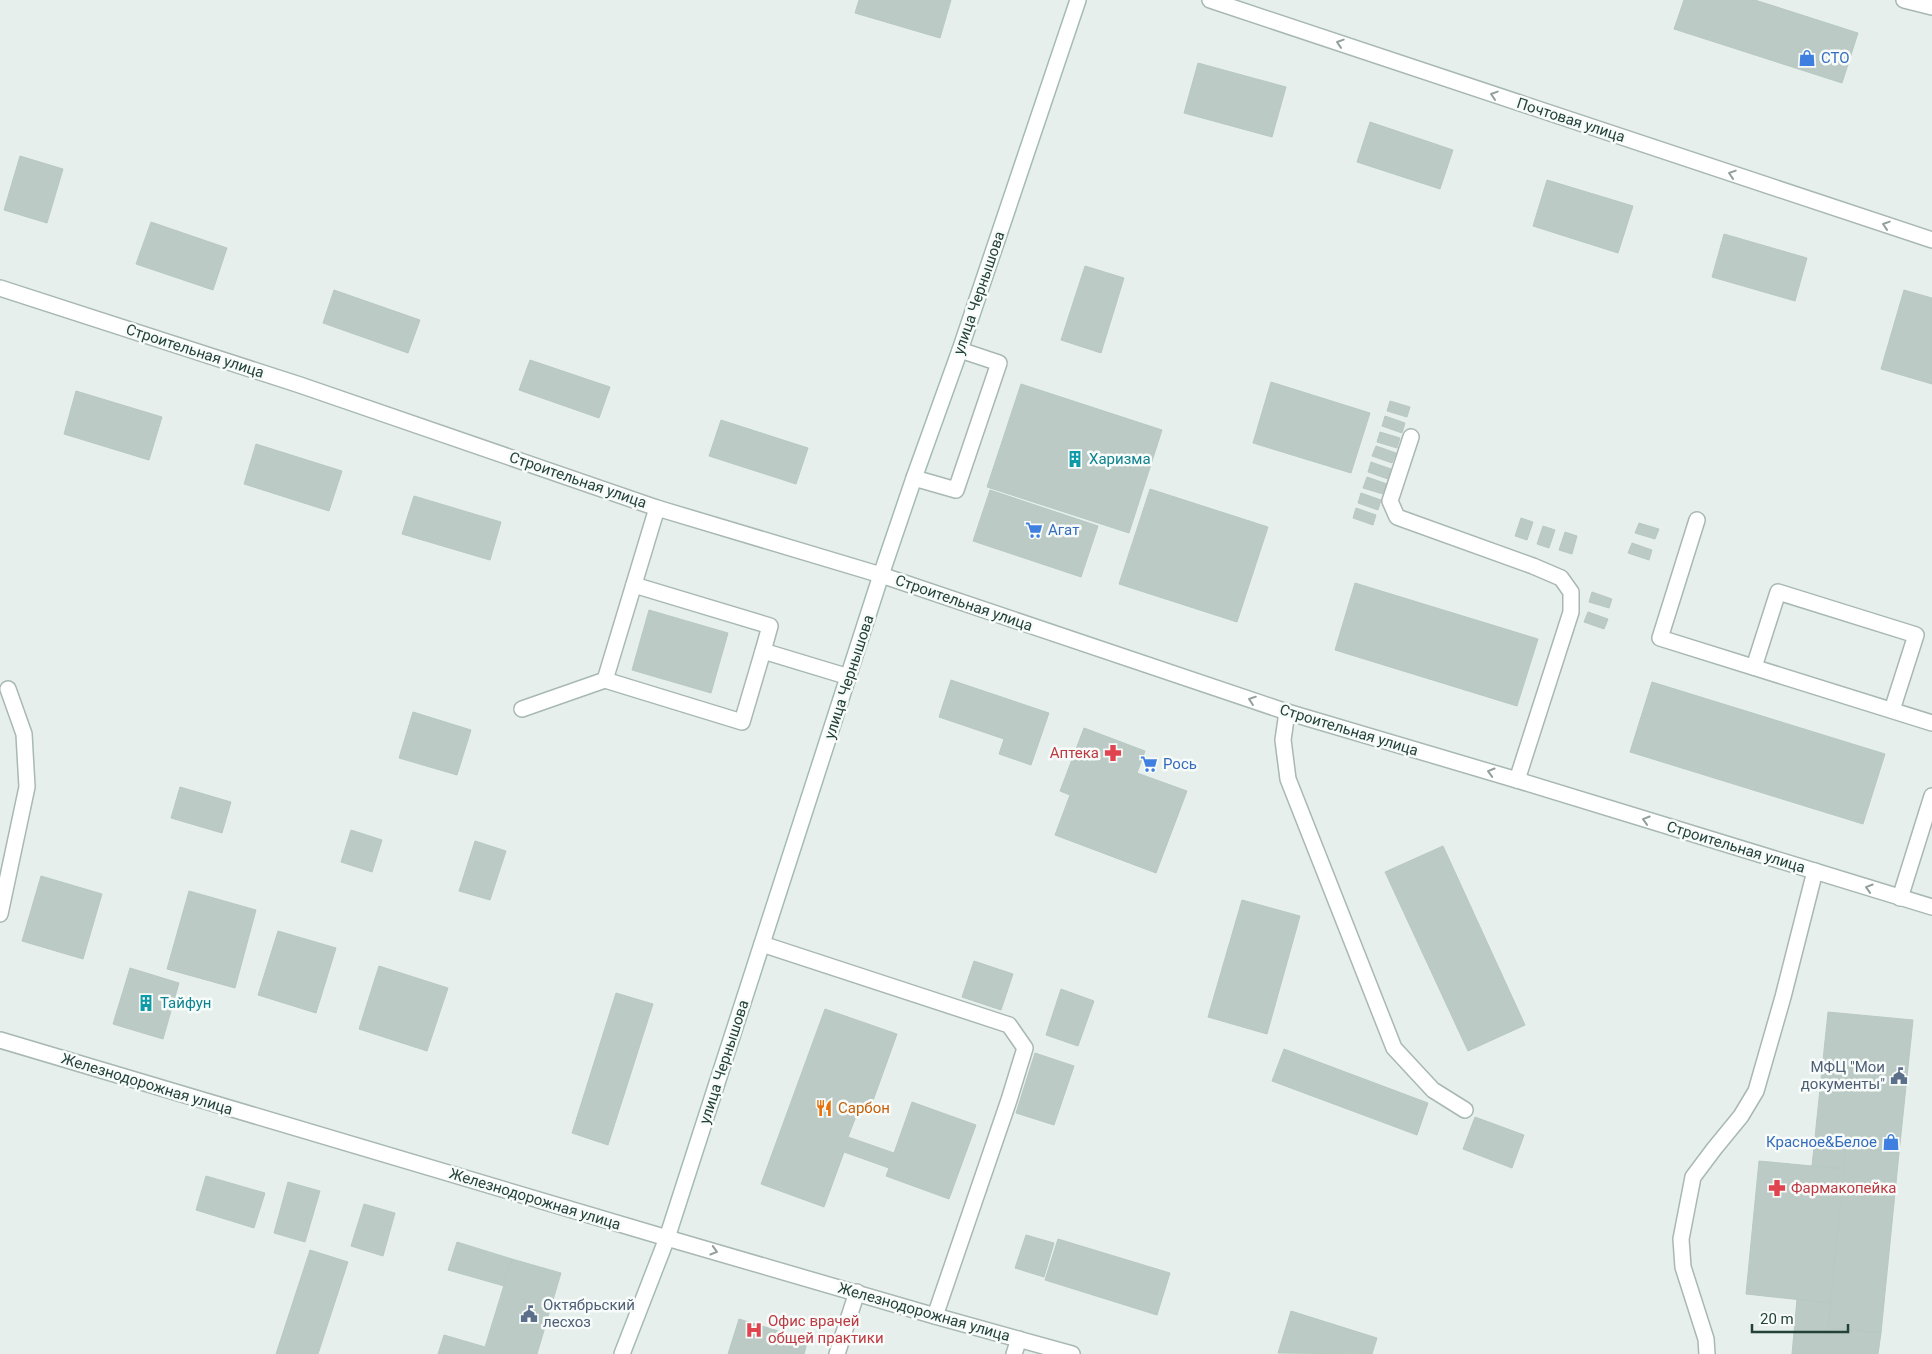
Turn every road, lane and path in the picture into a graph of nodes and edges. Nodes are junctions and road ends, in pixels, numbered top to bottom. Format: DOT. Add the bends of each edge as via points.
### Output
graph roads {
  1 [pos="1078,0"];
  2 [pos="1210,0"];
  3 [pos="1904,0"];
  4 [pos="1932,7"];
  5 [pos="1932,240"];
  6 [pos="0,288"];
  7 [pos="960,350"];
  8 [pos="1411,437"];
  9 [pos="914,478"];
  10 [pos="657,508"];
  11 [pos="1697,520"];
  12 [pos="881,576"];
  13 [pos="634,586"];
  14 [pos="763,651"];
  15 [pos="1754,667"];
  16 [pos="849,677"];
  17 [pos="605,680"];
  18 [pos="8,689"];
  19 [pos="522,709"];
  20 [pos="1892,710"];
  21 [pos="1287,712"];
  22 [pos="1932,723"];
  23 [pos="1517,780"];
  24 [pos="1932,796"];
  25 [pos="1815,871"];
  26 [pos="1900,898"];
  27 [pos="1932,907"];
  28 [pos="0,914"];
  29 [pos="762,944"];
  30 [pos="0,1040"];
  31 [pos="1465,1110"];
  32 [pos="667,1238"];
  33 [pos="857,1292"];
  34 [pos="935,1316"];
  35 [pos="1019,1339"];
  36 [pos="622,1354"];
  37 [pos="837,1354"];
  38 [pos="1014,1354"];
  39 [pos="1072,1354"];
  40 [pos="1707,1354"];
  1 -- 7 [label="street, улица Чернышова"];
  5 -- 2 [label="street, Почтовая улица, one-way"];
  3 -- 4 [label="street"];
  6 -- 10 [label="street, Строительная улица" via="300,385"];
  7 -- 9 [label="street, улица Чернышова"];
  7 -- 9 [label="street" via="999,363 956,490"];
  8 -- 23 [label="street" via="1390,501 1397,517 1561,578 1571,592 1571,612"];
  9 -- 12 [label="street, улица Чернышова"];
  10 -- 12 [label="street, Строительная улица"];
  10 -- 13 [label="street"];
  11 -- 15 [label="street" via="1660,638"];
  12 -- 16 [label="street, улица Чернышова"];
  21 -- 12 [label="street, Строительная улица, one-way"];
  13 -- 14 [label="street" via="770,626"];
  13 -- 17 [label="street"];
  14 -- 16 [label="street"];
  14 -- 17 [label="street" via="742,722"];
  15 -- 20 [label="street"];
  15 -- 20 [label="street" via="1778,592 1916,635"];
  16 -- 29 [label="street, улица Чернышова"];
  17 -- 19 [label="street"];
  18 -- 28 [label="street" via="24,734 27,787"];
  20 -- 22 [label="street"];
  23 -- 21 [label="street, Строительная улица, one-way"];
  21 -- 31 [label="street" via="1282,740 1288,779 1394,1048 1433,1090"];
  25 -- 23 [label="street, Строительная улица, one-way"];
  24 -- 26 [label="street"];
  26 -- 25 [label="street, Строительная улица, one-way"];
  25 -- 40 [label="street" via="1756,1091 1741,1116 1693,1177 1681,1239 1683,1267 1706,1339"];
  26 -- 27 [label="street, Строительная улица"];
  29 -- 32 [label="street, улица Чернышова"];
  29 -- 34 [label="street" via="1009,1025 1025,1048"];
  30 -- 32 [label="street, Железнодорожная улица"];
  32 -- 33 [label="street, Железнодорожная улица, one-way"];
  32 -- 36 [label="street, улица Чернышова"];
  33 -- 34 [label="street, Железнодорожная улица"];
  33 -- 37 [label="street"];
  34 -- 35 [label="street, Железнодорожная улица"];
  35 -- 38 [label="street"];
  35 -- 39 [label="street, Железнодорожная улица"];
}
